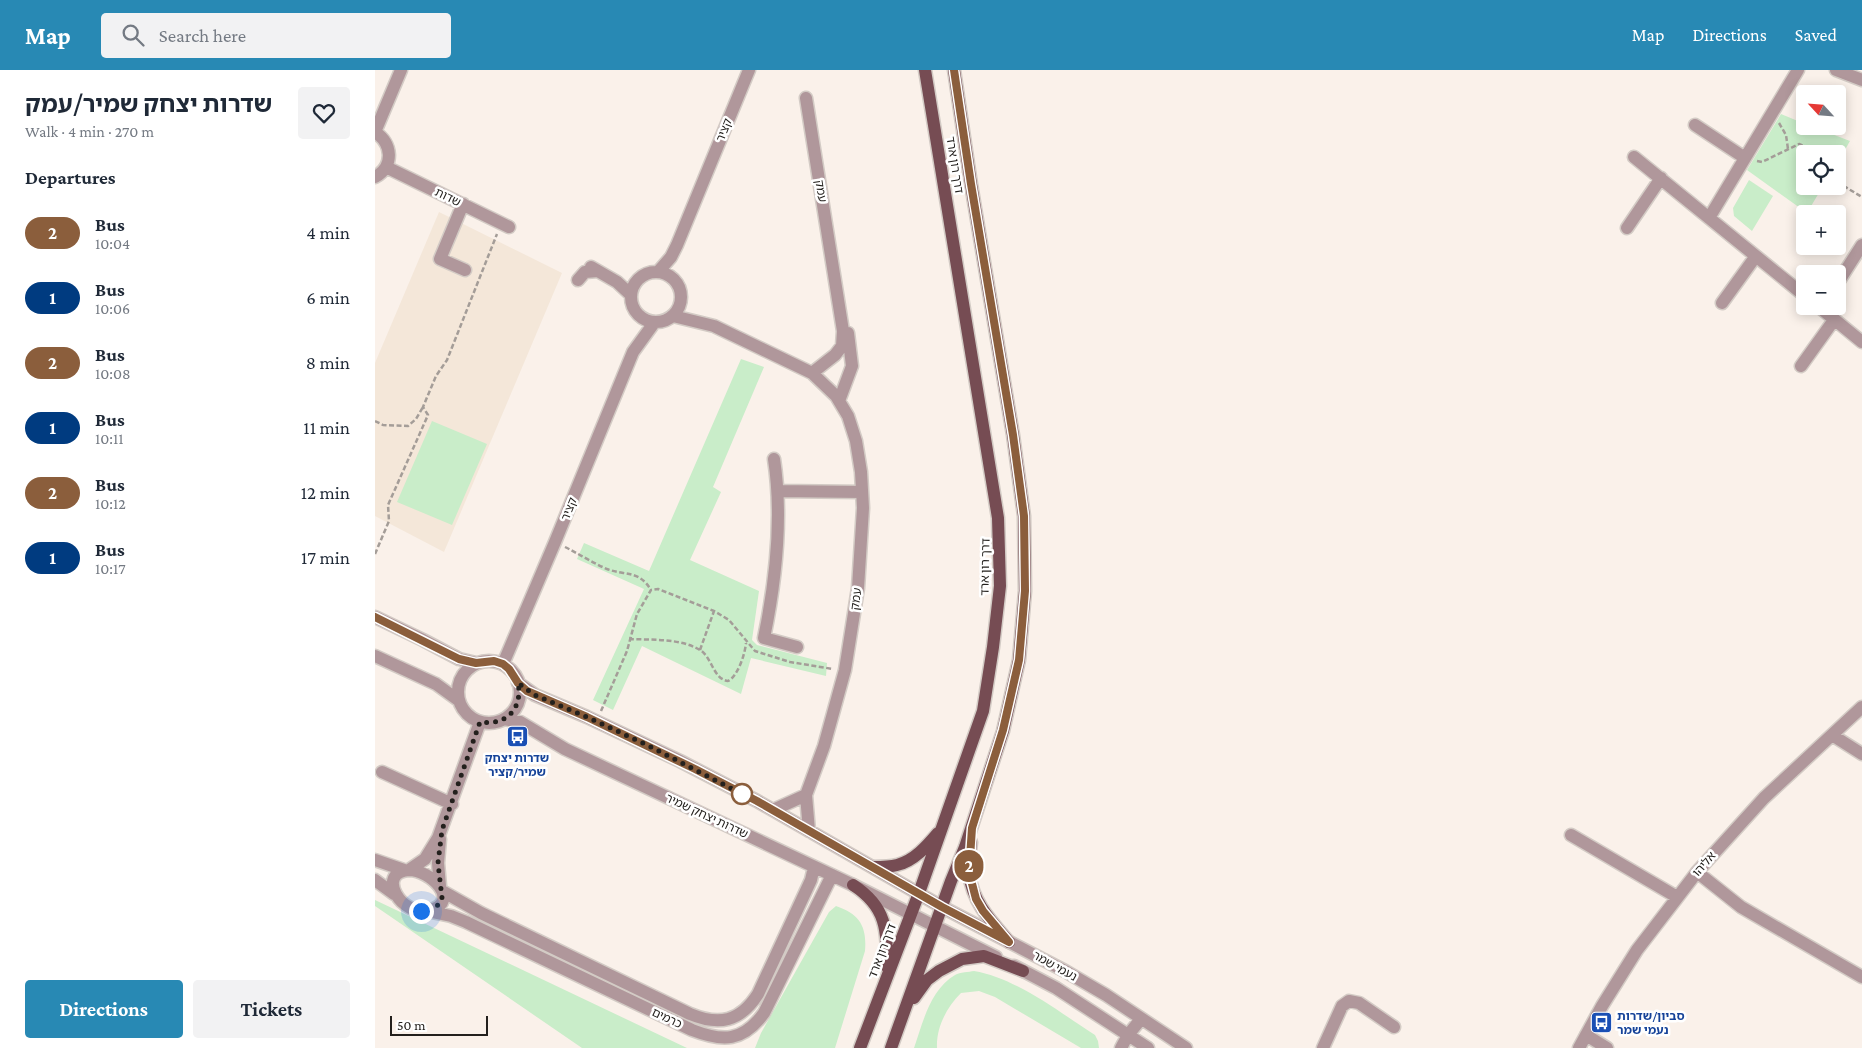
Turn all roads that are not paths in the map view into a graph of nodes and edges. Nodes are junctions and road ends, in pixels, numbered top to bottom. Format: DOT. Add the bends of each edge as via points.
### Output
graph roads {
  1 [pos="401,70"];
  2 [pos="749,70"];
  3 [pos="925,70"];
  4 [pos="954,70"];
  5 [pos="1798,70"];
  6 [pos="1836,70"];
  7 [pos="1862,80"];
  8 [pos="806,98"];
  9 [pos="1695,125"];
  10 [pos="375,132"];
  11 [pos="1634,157"];
  12 [pos="1745,158"];
  13 [pos="386,167"];
  14 [pos="375,177"];
  15 [pos="1661,178"];
  16 [pos="463,204"];
  17 [pos="1709,218"];
  18 [pos="506,225"];
  19 [pos="1627,228"];
  20 [pos="677,245"];
  21 [pos="1862,245"];
  22 [pos="1757,256"];
  23 [pos="465,270"];
  24 [pos="1846,270"];
  25 [pos="598,271"];
  26 [pos="658,272"];
  27 [pos="639,278"];
  28 [pos="578,280"];
  29 [pos="675,280"];
  30 [pos="1796,288"];
  31 [pos="631,296"];
  32 [pos="681,299"];
  33 [pos="1722,303"];
  34 [pos="637,314"];
  35 [pos="841,315"];
  36 [pos="1830,315"];
  37 [pos="673,316"];
  38 [pos="1835,320"];
  39 [pos="654,323"];
  40 [pos="714,326"];
  41 [pos="1862,342"];
  42 [pos="633,352"];
  43 [pos="1801,366"];
  44 [pos="812,373"];
  45 [pos="839,401"];
  46 [pos="774,459"];
  47 [pos="778,491"];
  48 [pos="862,492"];
  49 [pos="375,617"];
  50 [pos="765,633"];
  51 [pos="777,636"];
  52 [pos="797,647"];
  53 [pos="375,656"];
  54 [pos="476,663"];
  55 [pos="503,664"];
  56 [pos="518,683"];
  57 [pos="458,700"];
  58 [pos="1862,707"];
  59 [pos="504,719"];
  60 [pos="480,722"];
  61 [pos="1832,734"];
  62 [pos="1862,754"];
  63 [pos="382,772"];
  64 [pos="805,796"];
  65 [pos="452,804"];
  66 [pos="773,810"];
  67 [pos="942,827"];
  68 [pos="972,828"];
  69 [pos="442,830"];
  70 [pos="809,831"];
  71 [pos="1571,835"];
  72 [pos="375,860"];
  73 [pos="814,866"];
  74 [pos="873,867"];
  75 [pos="406,870"];
  76 [pos="1697,872"];
  77 [pos="832,875"];
  78 [pos="375,880"];
  79 [pos="853,885"];
  80 [pos="441,889"];
  81 [pos="919,893"];
  82 [pos="393,894"];
  83 [pos="1677,897"];
  84 [pos="942,907"];
  85 [pos="427,911"];
  86 [pos="911,914"];
  87 [pos="934,926"];
  88 [pos="1009,942"];
  89 [pos="1023,971"];
  90 [pos="887,974"];
  91 [pos="1862,977"];
  92 [pos="907,1008"];
  93 [pos="1141,1019"];
  94 [pos="1394,1027"];
  95 [pos="1128,1035"];
  96 [pos="1586,1035"];
  97 [pos="860,1048"];
  98 [pos="891,1048"];
  99 [pos="1121,1048"];
  100 [pos="1149,1048"];
  101 [pos="1186,1048"];
  102 [pos="1323,1048"];
  103 [pos="1579,1048"];
  104 [pos="1607,1048"];
  1 -- 10 [label="street"];
  2 -- 20 [label="street, קציר"];
  3 -- 67 [label="main road, דרך רון ארד" via="999,518 1000,586 983,711"];
  4 -- 68 [label="main road, דרך רון ארד" via="1024,516 1025,591 1019,660 1003,730"];
  5 -- 12 [label="street"];
  6 -- 7 [label="street"];
  8 -- 35 [label="street, עמק"];
  9 -- 12 [label="street"];
  10 -- 13 [label="street" via="388,147"];
  11 -- 15 [label="street"];
  12 -- 17 [label="street"];
  13 -- 14 [label="street"];
  13 -- 16 [label="street, שדות"];
  15 -- 17 [label="street"];
  15 -- 19 [label="street"];
  16 -- 18 [label="street, שדות"];
  16 -- 23 [label="street" via="440,259"];
  17 -- 22 [label="street"];
  20 -- 26 [label="street, קציר"];
  20 -- 29 [label="street, קציר"];
  21 -- 24 [label="street"];
  22 -- 30 [label="street"];
  22 -- 33 [label="street"];
  25 -- 27 [label="street" via="617,277"];
  25 -- 28 [label="street" via="585,272"];
  25 -- 31 [label="street" via="617,282"];
  26 -- 27 [label="street"];
  26 -- 29 [label="street"];
  27 -- 31 [label="street"];
  29 -- 32 [label="street"];
  31 -- 34 [label="street"];
  32 -- 37 [label="street"];
  32 -- 40 [label="street, עמק"];
  34 -- 39 [label="street"];
  34 -- 42 [label="street, קציר"];
  35 -- 44 [label="street, עמק" via="842,346"];
  35 -- 45 [label="street, עמק" via="849,337 852,366"];
  36 -- 38 [label="street"];
  37 -- 39 [label="street"];
  37 -- 40 [label="street, עמק"];
  38 -- 41 [label="street"];
  38 -- 43 [label="street"];
  39 -- 42 [label="street, קציר"];
  40 -- 44 [label="street, עמק"];
  42 -- 55 [label="street, קציר"];
  44 -- 45 [label="street, עמק"];
  45 -- 48 [label="street, עמק" via="856,441"];
  46 -- 47 [label="street"];
  47 -- 48 [label="street"];
  47 -- 50 [label="street" via="777,548"];
  48 -- 64 [label="street, עמק" via="858,588 845,670 824,746"];
  49 -- 54 [label="street" via="459,659"];
  50 -- 51 [label="street"];
  50 -- 52 [label="street"];
  53 -- 57 [label="street" via="436,684"];
  54 -- 55 [label="street" via="494,661"];
  54 -- 57 [label="street" via="459,682"];
  55 -- 56 [label="street" via="515,675"];
  56 -- 59 [label="street" via="516,707"];
  56 -- 66 [label="street" via="535,695 680,761"];
  57 -- 60 [label="street" via="463,710"];
  58 -- 61 [label="street, אליהו"];
  59 -- 60 [label="street"];
  59 -- 73 [label="street, שדרות יצחק שמיר" via="520,722 565,749"];
  60 -- 65 [label="street"];
  61 -- 62 [label="street"];
  61 -- 76 [label="street, אליהו" via="1764,798"];
  63 -- 65 [label="street"];
  64 -- 66 [label="street"];
  64 -- 70 [label="street, עמק"];
  65 -- 69 [label="street"];
  66 -- 70 [label="street"];
  67 -- 74 [label="main road" via="908,861 897,866"];
  67 -- 81 [label="main road, דרך רון ארד"];
  68 -- 84 [label="main road, דרך רון ארד"];
  68 -- 88 [label="main road" via="969,872 972,888 983,911"];
  69 -- 75 [label="street" via="430,853 419,864"];
  69 -- 80 [label="street" via="438,863"];
  70 -- 74 [label="street"];
  71 -- 83 [label="street"];
  72 -- 75 [label="street"];
  73 -- 77 [label="street, שדרות יצחק שמיר"];
  73 -- 80 [label="street, כרמים" via="811,880 758,994 743,1012 721,1021 709,1021 689,1014 481,913"];
  74 -- 81 [label="street"];
  75 -- 80 [label="street" via="428,875"];
  75 -- 82 [label="street" via="393,879"];
  76 -- 83 [label="street, אליהו"];
  76 -- 91 [label="street" via="1741,907"];
  77 -- 79 [label="street, שדרות יצחק שמיר"];
  77 -- 85 [label="street, כרמים" via="764,1013 749,1030 726,1039 692,1030 465,922"];
  78 -- 82 [label="street"];
  79 -- 86 [label="street, שדרות יצחק שמיר"];
  79 -- 90 [label="main road" via="865,893 883,917 887,935"];
  80 -- 85 [label="street" via="439,904"];
  81 -- 84 [label="street, נעמי שמר"];
  81 -- 86 [label="main road, דרך רון ארד"];
  82 -- 85 [label="street" via="408,907"];
  83 -- 96 [label="street, אליהו" via="1637,950"];
  84 -- 87 [label="main road, דרך רון ארד"];
  84 -- 88 [label="street, נעמי שמר"];
  86 -- 87 [label="street, נעמי שמר"];
  86 -- 90 [label="main road, דרך רון ארד"];
  87 -- 89 [label="street, נעמי שמר"];
  87 -- 92 [label="main road, דרך רון ארד"];
  88 -- 93 [label="street, נעמי שמר" via="1106,995"];
  89 -- 92 [label="main road" via="984,956 962,959 927,980"];
  89 -- 95 [label="street, נעמי שמר" via="1056,988"];
  90 -- 97 [label="main road, דרך רון ארד"];
  92 -- 98 [label="main road, דרך רון ארד"];
  93 -- 95 [label="street"];
  93 -- 101 [label="street, נעמי שמר"];
  94 -- 102 [label="street" via="1359,1003 1349,1001 1342,1006"];
  95 -- 99 [label="street"];
  95 -- 100 [label="street, נעמי שמר"];
  96 -- 103 [label="street, אליהו"];
  96 -- 104 [label="street"];
}
